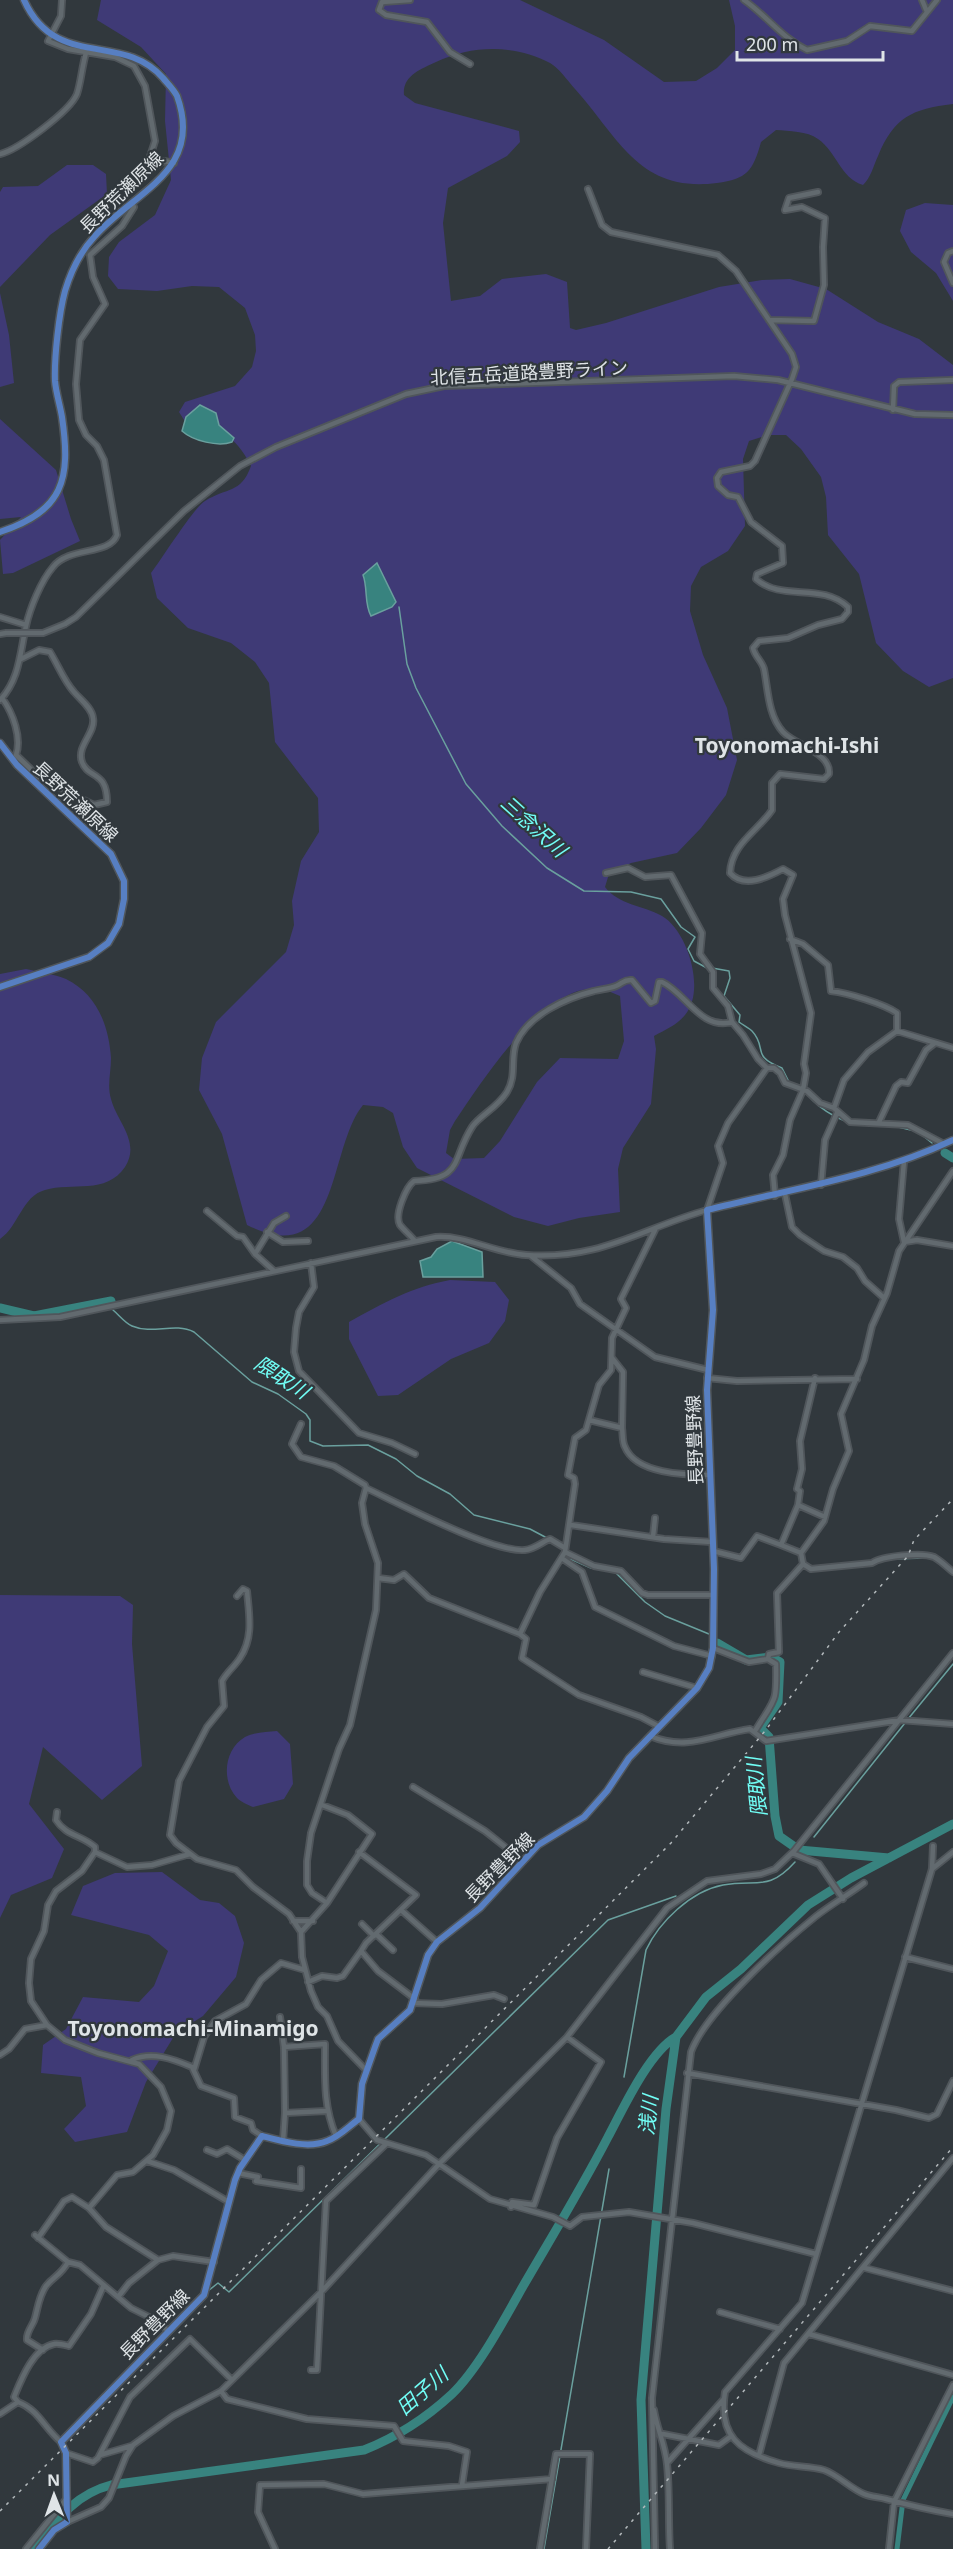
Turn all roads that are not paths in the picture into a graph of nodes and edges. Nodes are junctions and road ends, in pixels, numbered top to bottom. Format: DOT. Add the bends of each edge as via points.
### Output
graph roads {
  1 [pos="24,0"];
  2 [pos="62,0"];
  3 [pos="410,0"];
  4 [pos="744,0"];
  5 [pos="922,0"];
  6 [pos="937,0"];
  7 [pos="927,12"];
  8 [pos="51,35"];
  9 [pos="86,53"];
  10 [pos="470,64"];
  11 [pos="0,153"];
  12 [pos="174,163"];
  13 [pos="588,189"];
  14 [pos="818,192"];
  15 [pos="132,203"];
  16 [pos="953,251"];
  17 [pos="953,283"];
  18 [pos="769,320"];
  19 [pos="953,380"];
  20 [pos="790,383"];
  21 [pos="892,410"];
  22 [pos="953,415"];
  23 [pos="0,532"];
  24 [pos="0,617"];
  25 [pos="26,625"];
  26 [pos="3,633"];
  27 [pos="21,659"];
  28 [pos="1,699"];
  29 [pos="0,743"];
  30 [pos="13,757"];
  31 [pos="606,873"];
  32 [pos="790,939"];
  33 [pos="0,987"];
  34 [pos="732,1022"];
  35 [pos="897,1031"];
  36 [pos="935,1043"];
  37 [pos="953,1048"];
  38 [pos="767,1068"];
  39 [pos="803,1090"];
  40 [pos="836,1113"];
  41 [pos="879,1122"];
  42 [pos="953,1140"];
  43 [pos="944,1144"];
  44 [pos="904,1161"];
  45 [pos="953,1171"];
  46 [pos="821,1185"];
  47 [pos="785,1194"];
  48 [pos="775,1197"];
  49 [pos="707,1210"];
  50 [pos="207,1211"];
  51 [pos="286,1216"];
  52 [pos="655,1229"];
  53 [pos="267,1232"];
  54 [pos="414,1239"];
  55 [pos="308,1241"];
  56 [pos="904,1242"];
  57 [pos="953,1246"];
  58 [pos="255,1254"];
  59 [pos="530,1256"];
  60 [pos="311,1263"];
  61 [pos="274,1271"];
  62 [pos="884,1298"];
  63 [pos="0,1320"];
  64 [pos="615,1330"];
  65 [pos="612,1358"];
  66 [pos="708,1370"];
  67 [pos="707,1378"];
  68 [pos="815,1378"];
  69 [pos="857,1379"];
  70 [pos="589,1420"];
  71 [pos="301,1424"];
  72 [pos="622,1428"];
  73 [pos="415,1454"];
  74 [pos="710,1475"];
  75 [pos="366,1488"];
  76 [pos="798,1505"];
  77 [pos="825,1517"];
  78 [pos="655,1518"];
  79 [pos="571,1526"];
  80 [pos="653,1537"];
  81 [pos="712,1542"];
  82 [pos="781,1545"];
  83 [pos="566,1550"];
  84 [pos="713,1551"];
  85 [pos="801,1553"];
  86 [pos="563,1559"];
  87 [pos="803,1564"];
  88 [pos="953,1572"];
  89 [pos="378,1578"];
  90 [pos="713,1595"];
  91 [pos="237,1596"];
  92 [pos="520,1634"];
  93 [pos="713,1648"];
  94 [pos="953,1653"];
  95 [pos="712,1656"];
  96 [pos="768,1657"];
  97 [pos="643,1672"];
  98 [pos="697,1688"];
  99 [pos="900,1720"];
  100 [pos="953,1724"];
  101 [pos="658,1726"];
  102 [pos="755,1731"];
  103 [pos="650,1736"];
  104 [pos="413,1787"];
  105 [pos="322,1805"];
  106 [pos="57,1812"];
  107 [pos="933,1846"];
  108 [pos="95,1852"];
  109 [pos="359,1852"];
  110 [pos="793,1852"];
  111 [pos="953,1852"];
  112 [pos="190,1854"];
  113 [pos="523,1861"];
  114 [pos="932,1869"];
  115 [pos="864,1883"];
  116 [pos="843,1898"];
  117 [pos="327,1903"];
  118 [pos="401,1910"];
  119 [pos="293,1921"];
  120 [pos="314,1921"];
  121 [pos="362,1924"];
  122 [pos="301,1932"];
  123 [pos="375,1935"];
  124 [pos="437,1942"];
  125 [pos="393,1950"];
  126 [pos="361,1951"];
  127 [pos="904,1957"];
  128 [pos="953,1969"];
  129 [pos="305,1970"];
  130 [pos="308,1982"];
  131 [pos="504,1999"];
  132 [pos="414,2001"];
  133 [pos="280,2017"];
  134 [pos="47,2025"];
  135 [pos="567,2037"];
  136 [pos="338,2041"];
  137 [pos="325,2044"];
  138 [pos="284,2047"];
  139 [pos="0,2055"];
  140 [pos="132,2060"];
  141 [pos="194,2070"];
  142 [pos="366,2070"];
  143 [pos="687,2073"];
  144 [pos="953,2081"];
  145 [pos="862,2106"];
  146 [pos="326,2111"];
  147 [pos="285,2113"];
  148 [pos="359,2119"];
  149 [pos="262,2136"];
  150 [pos="336,2136"];
  151 [pos="283,2141"];
  152 [pos="386,2144"];
  153 [pos="207,2150"];
  154 [pos="953,2158"];
  155 [pos="245,2160"];
  156 [pos="147,2161"];
  157 [pos="440,2163"];
  158 [pos="301,2169"];
  159 [pos="238,2173"];
  160 [pos="229,2202"];
  161 [pos="511,2206"];
  162 [pos="89,2208"];
  163 [pos="671,2220"];
  164 [pos="816,2254"];
  165 [pos="158,2260"];
  166 [pos="68,2262"];
  167 [pos="214,2262"];
  168 [pos="865,2268"];
  169 [pos="103,2287"];
  170 [pos="323,2290"];
  171 [pos="953,2291"];
  172 [pos="118,2297"];
  173 [pos="720,2312"];
  174 [pos="780,2329"];
  175 [pos="167,2331"];
  176 [pos="809,2334"];
  177 [pos="43,2350"];
  178 [pos="310,2370"];
  179 [pos="953,2375"];
  180 [pos="232,2380"];
  181 [pos="953,2385"];
  182 [pos="221,2391"];
  183 [pos="652,2398"];
  184 [pos="724,2399"];
  185 [pos="18,2403"];
  186 [pos="0,2414"];
  187 [pos="663,2434"];
  188 [pos="730,2437"];
  189 [pos="688,2439"];
  190 [pos="61,2442"];
  191 [pos="134,2445"];
  192 [pos="66,2453"];
  193 [pos="100,2455"];
  194 [pos="759,2455"];
  195 [pos="667,2463"];
  196 [pos="552,2479"];
  197 [pos="462,2486"];
  198 [pos="67,2500"];
  199 [pos="899,2504"];
  200 [pos="953,2514"];
  201 [pos="67,2522"];
  202 [pos="26,2549"];
  203 [pos="39,2549"];
  204 [pos="275,2549"];
  205 [pos="540,2549"];
  206 [pos="586,2549"];
  207 [pos="656,2549"];
  208 [pos="670,2549"];
  209 [pos="889,2549"];
  1 -- 8 [label="main road, 長野荒瀬原線" via="39,25"];
  2 -- 8 [label="street" via="61,16"];
  3 -- 10 [label="street" via="382,2 379,10 427,22 450,52"];
  4 -- 7 [label="street" via="787,39 807,50 848,41 870,26 912,31"];
  5 -- 7 [label="street"];
  6 -- 7 [label="street"];
  8 -- 9 [label="street" via="48,41"];
  8 -- 12 [label="main road, 長野荒瀬原線" via="83,48 126,55 158,72 176,94 184,124"];
  9 -- 11 [label="street" via="78,92 72,102 25,142"];
  9 -- 12 [label="street" via="114,57 134,66 145,86 155,141 146,169 149,171 164,161"];
  12 -- 15 [label="main road, 長野荒瀬原線"];
  13 -- 18 [label="street" via="604,229 712,252 736,271"];
  14 -- 18 [label="street" via="789,198 785,210 802,207 825,218 824,285 814,321"];
  15 -- 23 [label="main road, 長野荒瀬原線" via="84,249 71,272 62,302 55,381 67,456 65,473 55,497 39,515"];
  15 -- 25 [label="street" via="134,207 122,226 90,255 93,278 105,304 80,340 75,384 79,420 104,460 117,535 105,548 61,558 46,579"];
  16 -- 17 [label="street" via="944,262"];
  18 -- 20 [label="street" via="795,361"];
  19 -- 21 [label="street" via="898,382 894,386"];
  20 -- 21 [label="street, 北信五岳道路豊野ライン"];
  20 -- 26 [label="street, 北信五岳道路豊野ライン, bridge" via="734,376 444,386 406,394 276,447 240,466 184,511 65,624 43,633"];
  20 -- 32 [label="street" via="755,461 750,466 721,472 717,482 720,490 738,497 754,526 782,546 783,563 757,573 756,579 770,589 811,591 848,607 842,619 788,638 759,641 753,648 782,731 825,758 830,766 824,779 780,774 772,783 772,810 731,860 730,873 743,880 768,878 783,869 792,872 783,899"];
  21 -- 22 [label="street, 北信五岳道路豊野ライン"];
  24 -- 25 [label="street"];
  25 -- 27 [label="street"];
  27 -- 28 [label="street"];
  27 -- 30 [label="street" via="39,650 50,652 70,687 91,711 93,723 81,756 82,764 102,780 107,802 94,805 38,776"];
  28 -- 30 [label="street" via="10,710 16,731 18,747"];
  29 -- 30 [label="main road, 長野荒瀬原線"];
  30 -- 33 [label="main road, 長野荒瀬原線" via="111,854 124,881 124,899 119,924 108,943 89,957"];
  31 -- 34 [label="street" via="628,868 645,877 671,875 702,933 700,954 713,972 713,988 728,1006"];
  32 -- 35 [label="street" via="803,944 828,965 831,990 856,995 897,1013"];
  32 -- 39 [label="street" via="811,1012"];
  34 -- 38 [label="street"];
  34 -- 54 [label="street" via="706,1018 662,982 651,1003 632,980 626,979 547,1011 518,1040 508,1091 472,1127 450,1171 438,1179 414,1181 410,1186 398,1218"];
  35 -- 36 [label="street"];
  35 -- 40 [label="street" via="868,1052 844,1080"];
  36 -- 37 [label="street"];
  36 -- 41 [label="street" via="926,1050 908,1083 896,1086"];
  38 -- 39 [label="street" via="774,1068 785,1083"];
  38 -- 49 [label="street" via="728,1123 718,1146 723,1163"];
  39 -- 40 [label="street"];
  39 -- 48 [label="street" via="773,1175"];
  40 -- 41 [label="street" via="850,1122"];
  40 -- 46 [label="street" via="825,1140"];
  41 -- 43 [label="street" via="917,1127"];
  42 -- 43 [label="main road"];
  43 -- 44 [label="main road"];
  44 -- 46 [label="main road"];
  44 -- 56 [label="street" via="899,1219"];
  45 -- 56 [label="street"];
  46 -- 47 [label="main road"];
  47 -- 48 [label="main road"];
  47 -- 62 [label="street" via="792,1227 824,1251 843,1257"];
  48 -- 49 [label="main road"];
  49 -- 52 [label="street"];
  49 -- 66 [label="main road, 長野豊野線" via="713,1310"];
  50 -- 58 [label="street" via="243,1237"];
  51 -- 53 [label="street"];
  52 -- 59 [label="street" via="603,1249 575,1255"];
  52 -- 64 [label="street" via="621,1299 626,1308"];
  53 -- 55 [label="street" via="283,1242"];
  53 -- 58 [label="street"];
  54 -- 59 [label="street" via="448,1236 488,1249"];
  54 -- 60 [label="street"];
  56 -- 57 [label="street" via="917,1240"];
  56 -- 62 [label="street"];
  58 -- 61 [label="street"];
  59 -- 64 [label="street" via="571,1288 580,1304"];
  60 -- 61 [label="street"];
  60 -- 73 [label="street" via="314,1287 299,1312 294,1336 297,1367 358,1433"];
  61 -- 63 [label="street" via="60,1317"];
  62 -- 69 [label="street"];
  64 -- 65 [label="street"];
  64 -- 66 [label="street" via="655,1357"];
  65 -- 70 [label="street" via="611,1370 599,1385"];
  65 -- 72 [label="street" via="623,1372"];
  66 -- 67 [label="main road, 長野豊野線"];
  67 -- 68 [label="street"];
  67 -- 74 [label="main road, 長野豊野線"];
  68 -- 69 [label="street"];
  68 -- 76 [label="street" via="800,1441"];
  69 -- 77 [label="street" via="841,1414 849,1451"];
  70 -- 72 [label="street"];
  70 -- 79 [label="street" via="586,1430 574,1437 568,1475 575,1484"];
  71 -- 75 [label="street" via="292,1444 302,1457 334,1466"];
  72 -- 74 [label="street" via="625,1448 645,1468 674,1475"];
  74 -- 81 [label="main road, 長野豊野線"];
  75 -- 83 [label="street" via="504,1548 531,1549 550,1539"];
  75 -- 89 [label="street" via="365,1524 376,1556"];
  76 -- 77 [label="street"];
  76 -- 82 [label="street"];
  77 -- 85 [label="street"];
  78 -- 80 [label="street"];
  79 -- 80 [label="street"];
  79 -- 83 [label="street"];
  80 -- 81 [label="street"];
  81 -- 84 [label="main road, 長野豊野線"];
  82 -- 84 [label="street" via="757,1536 741,1558"];
  82 -- 85 [label="street"];
  83 -- 86 [label="street"];
  83 -- 90 [label="street" via="594,1566 621,1571 648,1595"];
  84 -- 90 [label="main road, 長野豊野線"];
  85 -- 87 [label="street"];
  86 -- 92 [label="street" via="544,1585"];
  86 -- 95 [label="street" via="582,1572 595,1607 674,1646"];
  87 -- 88 [label="street" via="811,1569 925,1554"];
  87 -- 96 [label="street" via="777,1593 779,1652"];
  89 -- 92 [label="street" via="394,1580 404,1574 429,1598"];
  89 -- 105 [label="street" via="376,1610 350,1725"];
  90 -- 93 [label="main road, 長野豊野線"];
  91 -- 112 [label="street" via="243,1589 248,1591 248,1642 222,1681 224,1706 207,1728 179,1781 170,1827 172,1838"];
  92 -- 101 [label="street" via="526,1639 522,1658 558,1683"];
  93 -- 95 [label="main road, 長野豊野線"];
  93 -- 96 [label="street" via="749,1662"];
  94 -- 99 [label="street"];
  95 -- 98 [label="main road, 長野豊野線"];
  96 -- 102 [label="street" via="776,1664 777,1694"];
  97 -- 98 [label="street"];
  98 -- 101 [label="main road, 長野豊野線"];
  99 -- 100 [label="street"];
  99 -- 102 [label="street" via="769,1741"];
  99 -- 110 [label="street"];
  101 -- 103 [label="main road, 長野豊野線"];
  102 -- 103 [label="street" via="748,1729 719,1738 676,1743"];
  103 -- 113 [label="main road, 長野豊野線" via="584,1817 538,1845"];
  104 -- 113 [label="street" via="486,1831"];
  105 -- 109 [label="street" via="348,1815 372,1834"];
  105 -- 117 [label="street" via="311,1833 307,1885"];
  106 -- 108 [label="street" via="59,1826 92,1843"];
  107 -- 114 [label="street"];
  108 -- 112 [label="street" via="127,1867 152,1865"];
  108 -- 134 [label="street" via="82,1871 56,1891 48,1905 41,1939 33,1951 29,1993"];
  109 -- 117 [label="street"];
  109 -- 118 [label="street" via="416,1895"];
  110 -- 116 [label="street" via="819,1864"];
  110 -- 135 [label="street" via="775,1869 761,1874 707,1881 667,1908"];
  111 -- 114 [label="street"];
  112 -- 119 [label="street" via="202,1862 236,1870"];
  113 -- 124 [label="main road, 長野豊野線" via="480,1908"];
  114 -- 127 [label="street"];
  115 -- 116 [label="street"];
  116 -- 143 [label="street" via="816,1916 709,2019 694,2044"];
  117 -- 120 [label="street"];
  118 -- 123 [label="street"];
  118 -- 124 [label="street"];
  119 -- 120 [label="street"];
  119 -- 122 [label="street"];
  120 -- 122 [label="street"];
  121 -- 123 [label="street"];
  122 -- 129 [label="street"];
  123 -- 125 [label="street"];
  123 -- 126 [label="street"];
  124 -- 132 [label="main road, 長野豊野線" via="428,1955"];
  126 -- 130 [label="street" via="343,1976 322,1976"];
  126 -- 132 [label="street"];
  127 -- 128 [label="street"];
  127 -- 145 [label="street"];
  129 -- 130 [label="street"];
  129 -- 141 [label="street" via="281,1963 261,1980 246,2004 215,2021 204,2037"];
  130 -- 136 [label="street"];
  131 -- 132 [label="street" via="494,1995 442,2004"];
  132 -- 142 [label="main road, 長野豊野線" via="404,2017 378,2039"];
  133 -- 138 [label="street"];
  134 -- 139 [label="street" via="25,2029"];
  134 -- 140 [label="street" via="76,2046"];
  135 -- 157 [label="street"];
  135 -- 161 [label="street" via="601,2062 556,2138 534,2205 512,2202"];
  136 -- 137 [label="street"];
  136 -- 142 [label="street"];
  137 -- 138 [label="street"];
  137 -- 146 [label="street"];
  138 -- 147 [label="street"];
  140 -- 141 [label="street" via="173,2059"];
  140 -- 156 [label="street" via="156,2081 171,2111 167,2130"];
  141 -- 149 [label="street" via="201,2086 234,2098 235,2117 251,2123"];
  142 -- 148 [label="main road, 長野豊野線"];
  143 -- 145 [label="street"];
  143 -- 163 [label="street"];
  144 -- 145 [label="street" via="937,2114 929,2118 896,2109"];
  145 -- 164 [label="street"];
  146 -- 147 [label="street"];
  146 -- 150 [label="street"];
  147 -- 151 [label="street"];
  148 -- 150 [label="main road"];
  148 -- 152 [label="street" via="377,2140"];
  149 -- 151 [label="main road"];
  149 -- 155 [label="main road, 長野豊野線"];
  150 -- 151 [label="main road" via="313,2144"];
  152 -- 157 [label="street"];
  152 -- 170 [label="street" via="326,2201"];
  153 -- 155 [label="street" via="217,2154 226,2149"];
  154 -- 168 [label="street"];
  155 -- 159 [label="main road, 長野豊野線"];
  156 -- 160 [label="street" via="174,2170"];
  156 -- 162 [label="street" via="132,2172 117,2175"];
  157 -- 161 [label="street" via="490,2199"];
  157 -- 170 [label="street"];
  158 -- 159 [label="street" via="301,2188 256,2181 258,2177"];
  159 -- 160 [label="main road, 長野豊野線"];
  160 -- 167 [label="main road, 長野豊野線"];
  161 -- 163 [label="street" via="568,2225 582,2217 629,2212"];
  162 -- 165 [label="street" via="106,2227"];
  162 -- 166 [label="street" via="72,2197 64,2201 37,2236"];
  163 -- 164 [label="street"];
  163 -- 183 [label="street"];
  164 -- 174 [label="street" via="802,2303"];
  165 -- 167 [label="street" via="173,2256"];
  165 -- 172 [label="street"];
  166 -- 169 [label="street" via="80,2265"];
  166 -- 177 [label="street" via="59,2277 46,2287 27,2334 27,2340"];
  167 -- 175 [label="main road, 長野豊野線" via="204,2295"];
  168 -- 171 [label="street"];
  168 -- 176 [label="street"];
  169 -- 172 [label="street"];
  169 -- 177 [label="street" via="91,2314 69,2346 55,2344"];
  170 -- 178 [label="street" via="317,2370"];
  170 -- 180 [label="street"];
  172 -- 175 [label="street"];
  173 -- 174 [label="street"];
  174 -- 184 [label="street" via="725,2392"];
  175 -- 190 [label="main road, 長野豊野線"];
  176 -- 179 [label="street"];
  176 -- 194 [label="street" via="784,2363"];
  177 -- 185 [label="street" via="23,2374 14,2397"];
  180 -- 182 [label="street"];
  180 -- 193 [label="street" via="190,2339 130,2397"];
  181 -- 199 [label="street"];
  182 -- 191 [label="street" via="173,2416"];
  182 -- 197 [label="street" via="227,2399 307,2420 397,2429 404,2441 467,2452"];
  183 -- 187 [label="street" via="657,2425"];
  183 -- 207 [label="street"];
  184 -- 188 [label="street" via="723,2418"];
  184 -- 189 [label="street"];
  185 -- 186 [label="street"];
  185 -- 190 [label="street" via="30,2406"];
  187 -- 189 [label="street"];
  187 -- 195 [label="street"];
  188 -- 189 [label="street" via="719,2445"];
  188 -- 194 [label="street"];
  189 -- 195 [label="street"];
  190 -- 192 [label="main road"];
  191 -- 193 [label="street"];
  191 -- 201 [label="street" via="115,2489 101,2507"];
  192 -- 193 [label="street" via="87,2462"];
  192 -- 198 [label="main road"];
  194 -- 199 [label="street" via="777,2463 824,2470 861,2493"];
  195 -- 208 [label="street"];
  196 -- 197 [label="street"];
  196 -- 205 [label="street"];
  196 -- 206 [label="street" via="556,2454 590,2454"];
  197 -- 204 [label="street" via="363,2494 324,2484 260,2485 258,2512"];
  198 -- 201 [label="main road"];
  198 -- 202 [label="street"];
  199 -- 200 [label="street"];
  199 -- 209 [label="street"];
  201 -- 203 [label="main road" via="54,2530"];
}
